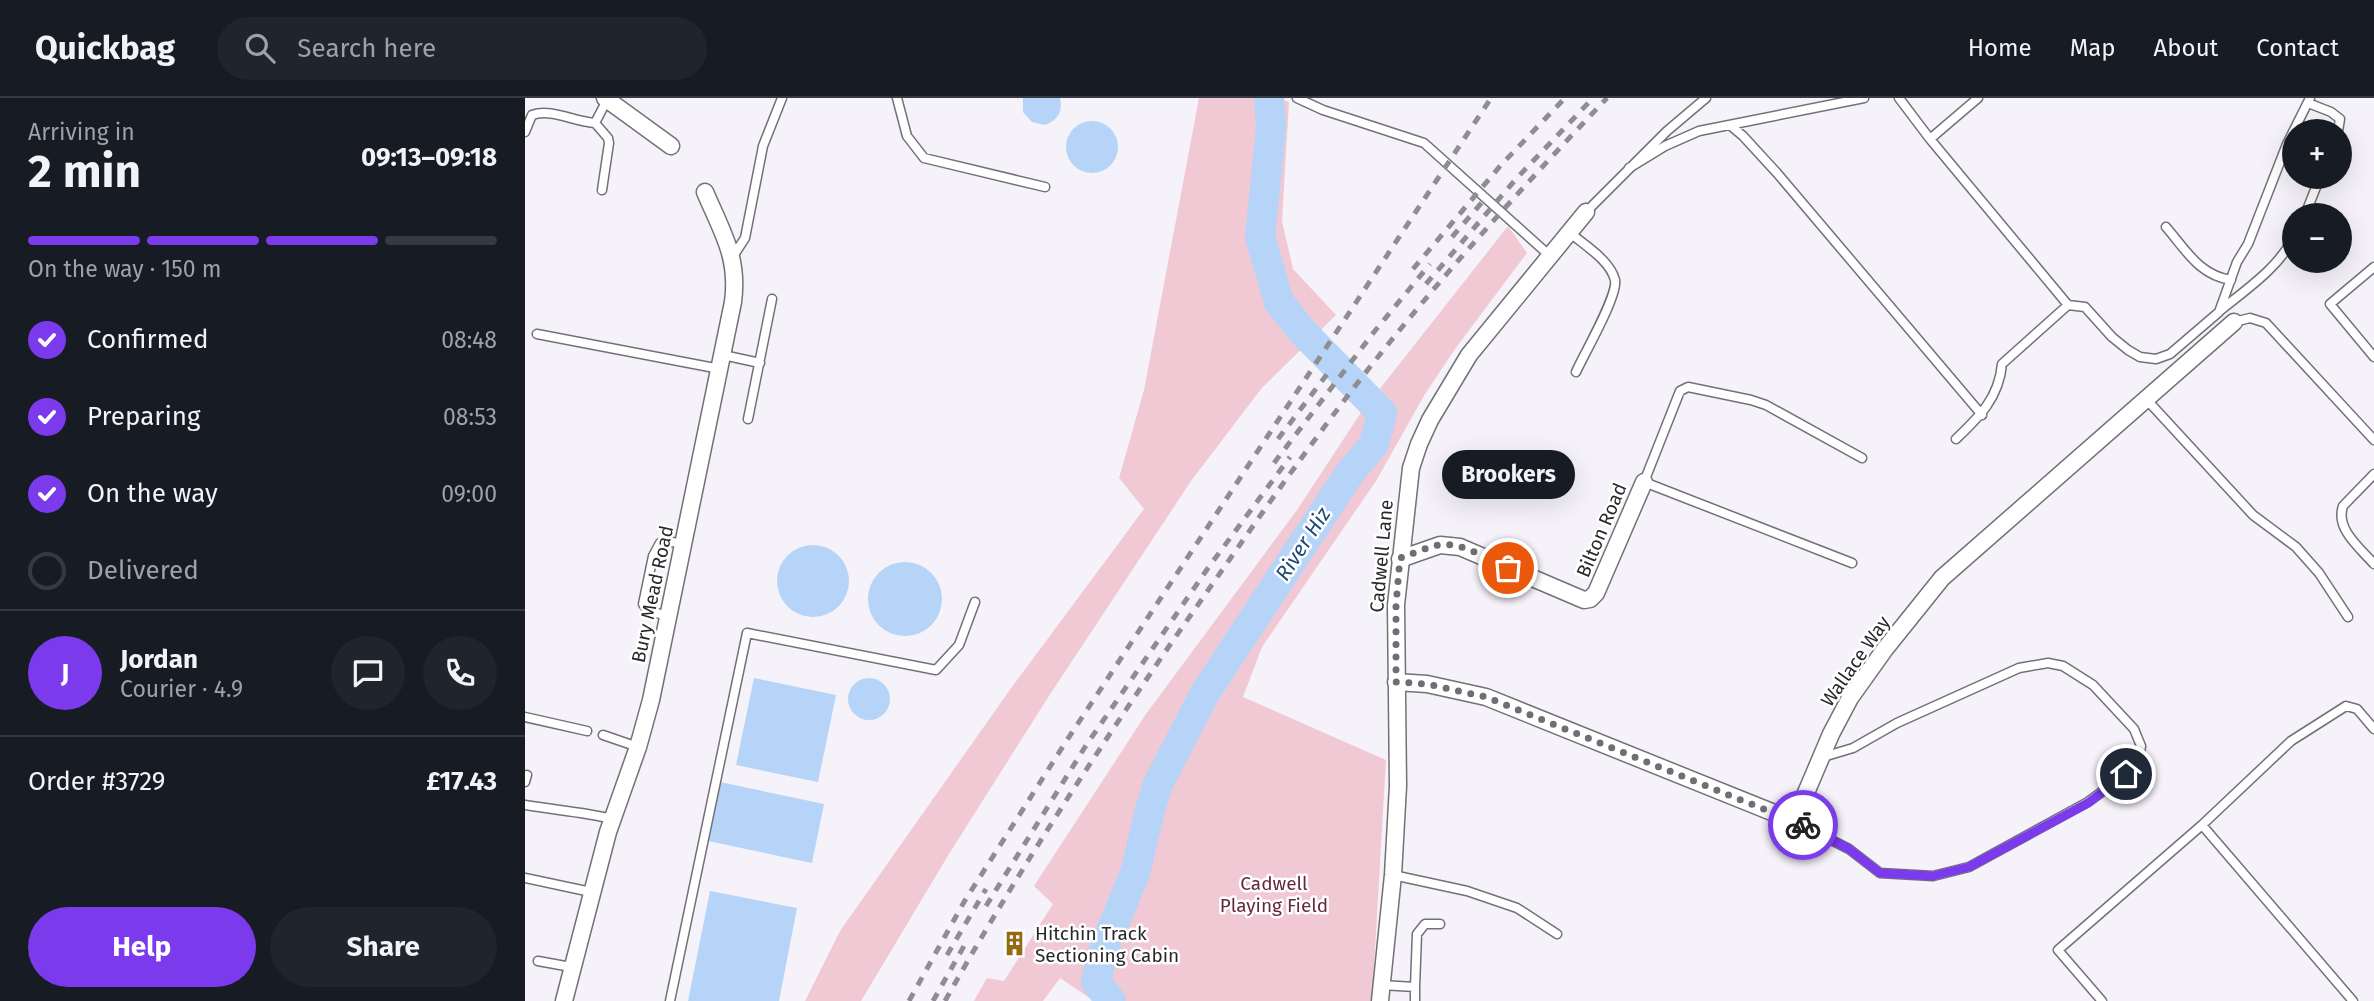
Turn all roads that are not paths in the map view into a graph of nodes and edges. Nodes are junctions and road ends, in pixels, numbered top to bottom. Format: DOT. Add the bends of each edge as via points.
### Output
graph roads {
  1 [pos="782,98"];
  2 [pos="897,98"];
  3 [pos="1297,98"];
  4 [pos="1706,98"];
  5 [pos="1864,98"];
  6 [pos="1899,98"];
  7 [pos="1978,98"];
  8 [pos="606,99"];
  9 [pos="2309,100"];
  10 [pos="2340,119"];
  11 [pos="595,123"];
  12 [pos="1730,125"];
  13 [pos="525,132"];
  14 [pos="1930,139"];
  15 [pos="671,146"];
  16 [pos="1629,168"];
  17 [pos="1045,187"];
  18 [pos="602,190"];
  19 [pos="705,192"];
  20 [pos="1586,212"];
  21 [pos="2166,227"];
  22 [pos="1569,232"];
  23 [pos="1549,256"];
  24 [pos="2282,257"];
  25 [pos="733,258"];
  26 [pos="2374,267"];
  27 [pos="2231,281"];
  28 [pos="772,299"];
  29 [pos="2069,305"];
  30 [pos="2219,312"];
  31 [pos="2234,321"];
  32 [pos="537,334"];
  33 [pos="2374,357"];
  34 [pos="721,362"];
  35 [pos="759,363"];
  36 [pos="1576,372"];
  37 [pos="2147,400"];
  38 [pos="1982,415"];
  39 [pos="748,419"];
  40 [pos="1956,439"];
  41 [pos="2374,440"];
  42 [pos="1862,458"];
  43 [pos="2374,474"];
  44 [pos="1644,482"];
  45 [pos="683,544"];
  46 [pos="1400,558"];
  47 [pos="1852,563"];
  48 [pos="2374,564"];
  49 [pos="975,602"];
  50 [pos="669,616"];
  51 [pos="2348,617"];
  52 [pos="1396,682"];
  53 [pos="525,717"];
  54 [pos="2374,729"];
  55 [pos="587,731"];
  56 [pos="603,735"];
  57 [pos="639,747"];
  58 [pos="1821,757"];
  59 [pos="525,805"];
  60 [pos="612,819"];
  61 [pos="1794,821"];
  62 [pos="2202,825"];
  63 [pos="1393,875"];
  64 [pos="525,878"];
  65 [pos="591,892"];
  66 [pos="1440,924"];
  67 [pos="1557,934"];
  68 [pos="538,961"];
  69 [pos="571,967"];
  70 [pos="1415,987"];
  71 [pos="1381,993"];
  72 [pos="564,1001"];
  73 [pos="670,1001"];
  74 [pos="1415,1001"];
  75 [pos="2102,1001"];
  76 [pos="2353,1001"];
  1 -- 25 [label="lane" via="763,146 745,238"];
  2 -- 17 [label="lane" via="907,136 924,158"];
  3 -- 23 [label="lane" via="1424,143"];
  4 -- 16 [label="lane"];
  5 -- 12 [label="lane"];
  6 -- 14 [label="lane"];
  7 -- 14 [label="lane"];
  8 -- 11 [label="lane"];
  8 -- 15 [label="street"];
  9 -- 10 [label="lane"];
  9 -- 27 [label="lane"];
  11 -- 13 [label="lane" via="544,112 532,115"];
  11 -- 18 [label="lane" via="610,143"];
  12 -- 16 [label="lane" via="1699,131"];
  12 -- 38 [label="lane" via="1777,173"];
  14 -- 29 [label="lane"];
  16 -- 20 [label="lane"];
  19 -- 25 [label="street, Bury Mead Road"];
  20 -- 22 [label="street, Cadwell Lane"];
  21 -- 27 [label="lane" via="2204,271"];
  22 -- 23 [label="street, Cadwell Lane"];
  22 -- 36 [label="lane" via="1602,260 1615,279 1610,304"];
  23 -- 46 [label="street, Cadwell Lane" via="1469,355 1430,421 1411,468"];
  24 -- 30 [label="lane"];
  25 -- 34 [label="street, Bury Mead Road" via="736,280"];
  26 -- 33 [label="lane" via="2330,304"];
  27 -- 30 [label="lane"];
  28 -- 35 [label="lane"];
  29 -- 30 [label="lane" via="2085,307 2128,350 2156,359 2170,354"];
  29 -- 38 [label="lane" via="2002,364 2001,379"];
  31 -- 37 [label="street, Wallace Way"];
  31 -- 41 [label="lane" via="2250,318 2266,323"];
  32 -- 34 [label="lane"];
  34 -- 35 [label="lane"];
  34 -- 45 [label="street, Bury Mead Road"];
  35 -- 39 [label="lane"];
  37 -- 51 [label="lane" via="2253,515 2296,547"];
  37 -- 58 [label="street, Wallace Way" via="1942,578 1850,698"];
  38 -- 40 [label="lane"];
  42 -- 44 [label="lane" via="1766,405 1688,387 1680,391"];
  43 -- 48 [label="lane" via="2341,512 2345,531"];
  44 -- 46 [label="street, Bilton Road" via="1590,599 1460,547 1440,545"];
  44 -- 47 [label="lane"];
  45 -- 50 [label="street, Bury Mead Road"];
  45 -- 50 [label="lane" via="660,544 643,604 648,611"];
  46 -- 52 [label="street, Cadwell Lane"];
  49 -- 73 [label="lane" via="959,645 936,670 747,633"];
  50 -- 57 [label="street, Bury Mead Road"];
  52 -- 61 [label="street" via="1486,697"];
  52 -- 63 [label="street, Cadwell Lane" via="1398,786"];
  53 -- 55 [label="lane"];
  54 -- 62 [label="lane" via="2357,709 2346,706 2291,741"];
  56 -- 57 [label="lane"];
  57 -- 60 [label="street, Bury Mead Road"];
  58 -- 61 [label="street, Wallace Way"];
  58 -- 61 [label="lane" via="1853,748 2019,668 2048,663 2063,666 2093,685 2134,729 2141,746 2139,759 2126,774 2088,803 1969,867 1933,876 1880,873 1849,849"];
  59 -- 60 [label="lane"];
  60 -- 65 [label="street, Bury Mead Road"];
  62 -- 75 [label="lane" via="2058,950"];
  62 -- 76 [label="lane"];
  63 -- 67 [label="lane" via="1467,891 1517,908"];
  63 -- 71 [label="street, Cadwell Lane"];
  64 -- 65 [label="lane"];
  65 -- 69 [label="street, Bury Mead Road"];
  66 -- 70 [label="lane" via="1425,924 1417,934"];
  68 -- 69 [label="lane"];
  69 -- 72 [label="street, Bury Mead Road"];
  70 -- 71 [label="lane"];
  70 -- 74 [label="lane"];
}
